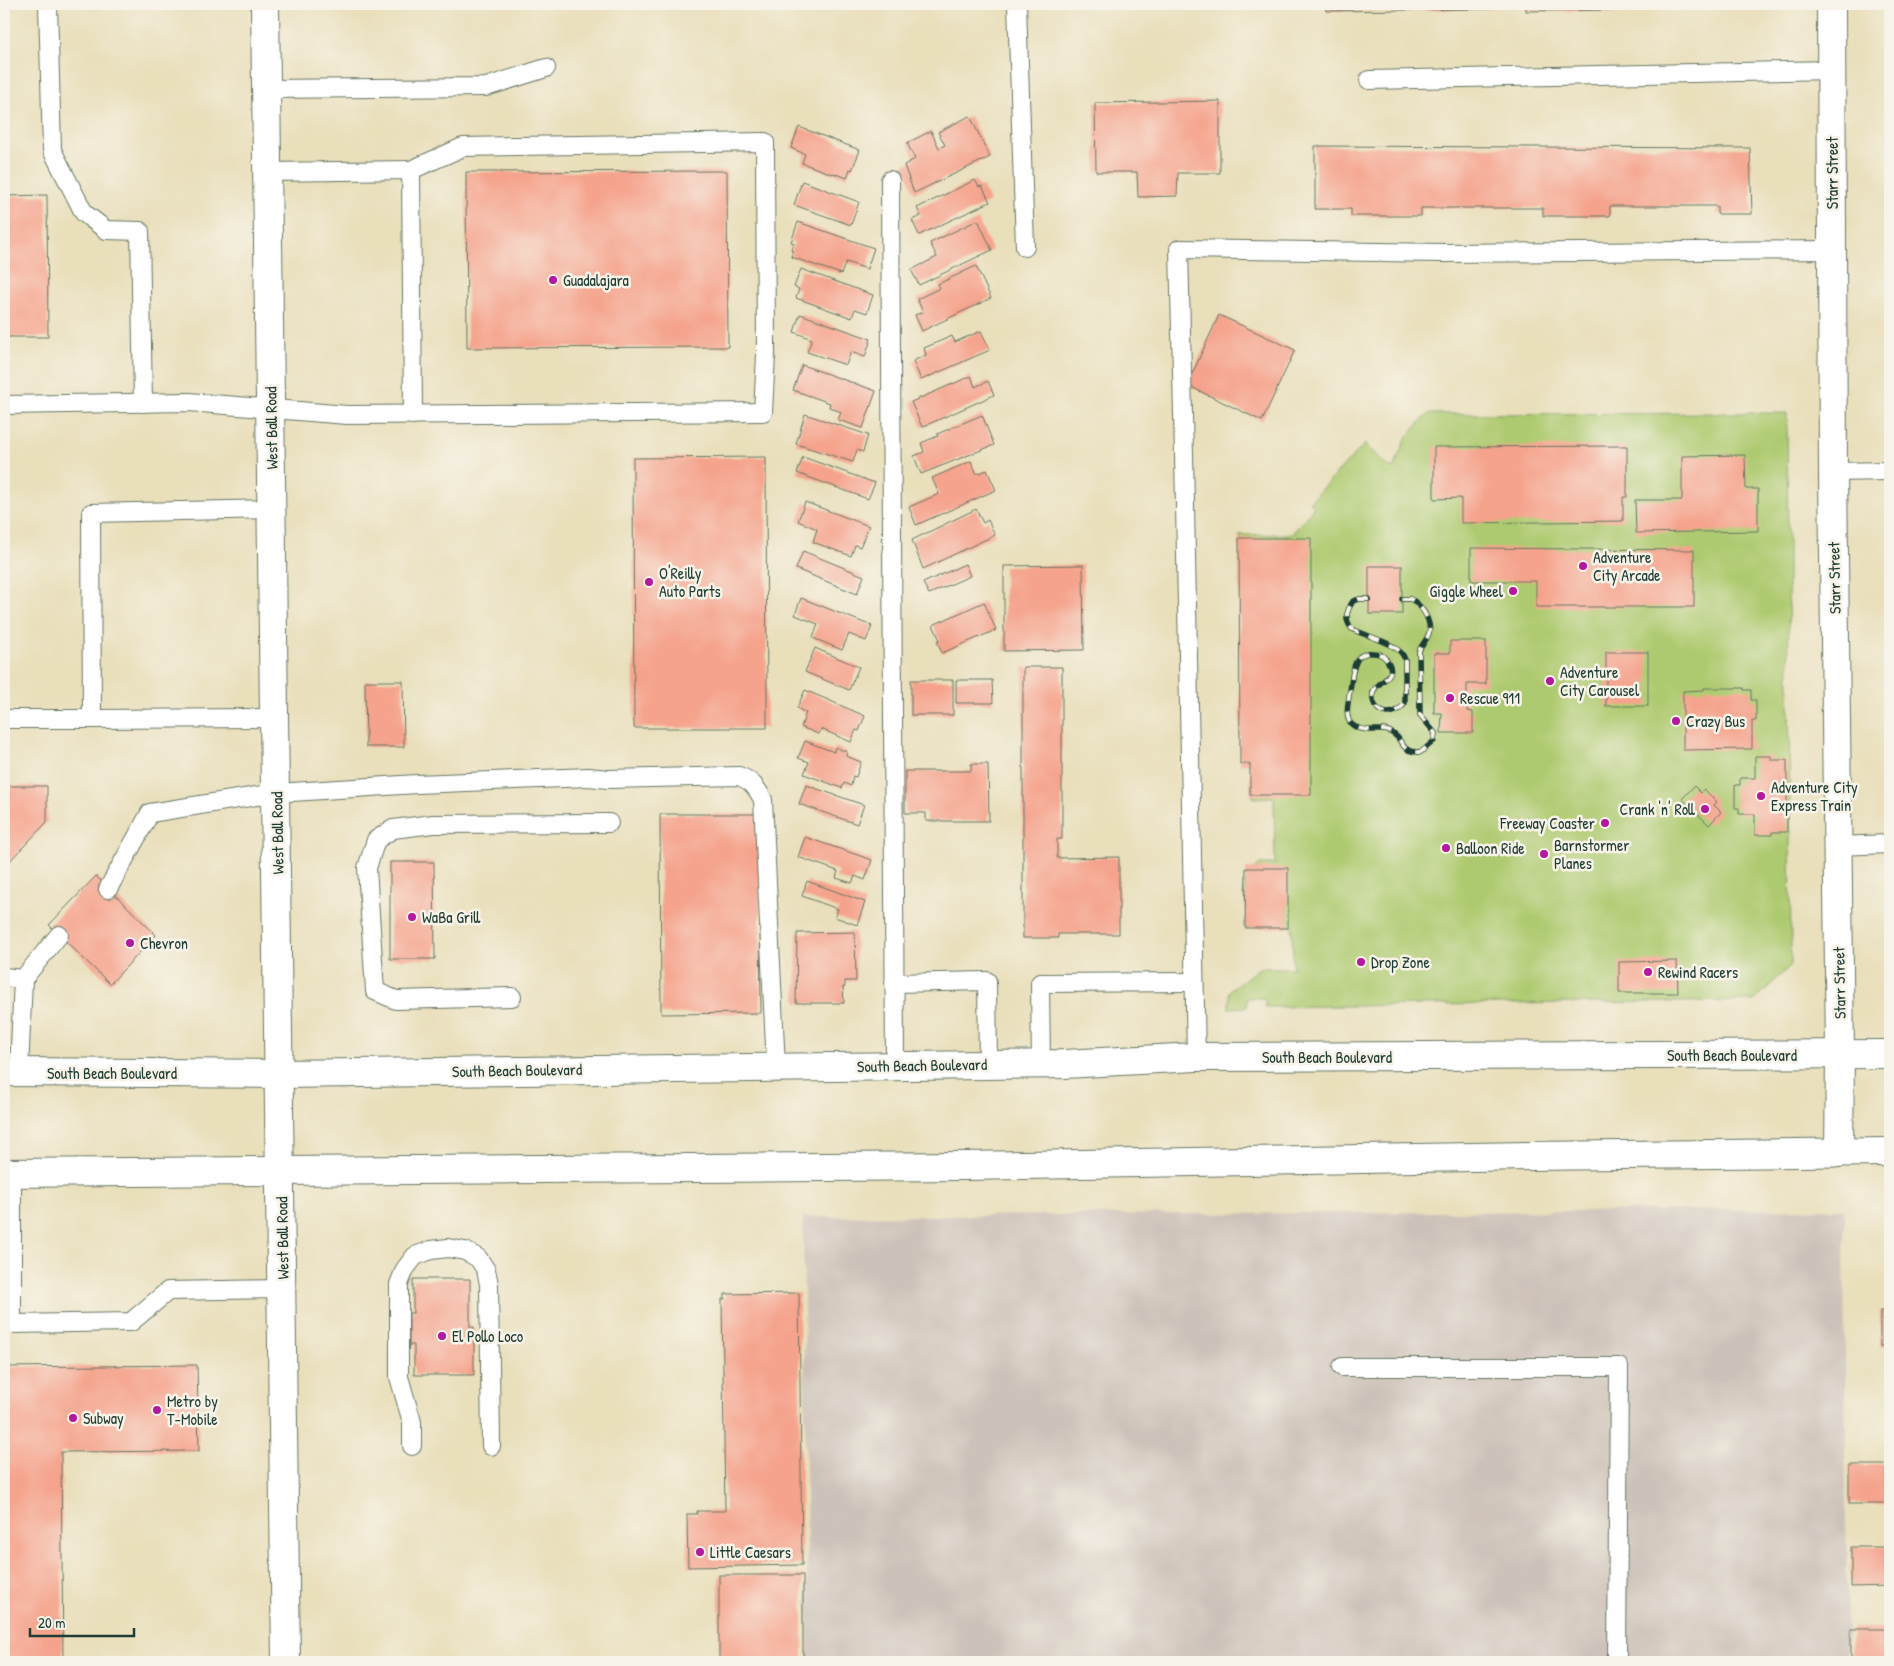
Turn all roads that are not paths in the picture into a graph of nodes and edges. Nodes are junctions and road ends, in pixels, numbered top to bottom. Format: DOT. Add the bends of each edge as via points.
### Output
graph roads {
  1 [pos="48,4"];
  2 [pos="265,4"];
  3 [pos="1017,4"];
  4 [pos="1831,4"];
  5 [pos="546,68"];
  6 [pos="1832,70"];
  7 [pos="1369,80"];
  8 [pos="266,89"];
  9 [pos="410,170"];
  10 [pos="268,172"];
  11 [pos="890,180"];
  12 [pos="1025,247"];
  13 [pos="1832,250"];
  14 [pos="143,404"];
  15 [pos="4,405"];
  16 [pos="271,410"];
  17 [pos="413,415"];
  18 [pos="1890,471"];
  19 [pos="1833,472"];
  20 [pos="272,509"];
  21 [pos="275,718"];
  22 [pos="4,719"];
  23 [pos="92,719"];
  24 [pos="276,793"];
  25 [pos="609,824"];
  26 [pos="1890,844"];
  27 [pos="1837,846"];
  28 [pos="108,889"];
  29 [pos="59,935"];
  30 [pos="4,977"];
  31 [pos="23,979"];
  32 [pos="1194,982"];
  33 [pos="894,983"];
  34 [pos="512,998"];
  35 [pos="1840,1054"];
  36 [pos="1890,1054"];
  37 [pos="1196,1057"];
  38 [pos="1041,1064"];
  39 [pos="988,1065"];
  40 [pos="895,1066"];
  41 [pos="776,1067"];
  42 [pos="12,1072"];
  43 [pos="280,1074"];
  44 [pos="1890,1152"];
  45 [pos="1838,1153"];
  46 [pos="281,1171"];
  47 [pos="8,1172"];
  48 [pos="282,1290"];
  49 [pos="1342,1367"];
  50 [pos="412,1446"];
  51 [pos="491,1446"];
  52 [pos="286,1662"];
  53 [pos="1617,1662"];
  1 -- 14 [label="lane" via="52,150 84,213 106,230 140,231"];
  2 -- 8 [label="main road, West Ball Road"];
  3 -- 12 [label="lane"];
  4 -- 6 [label="main road, Starr Street"];
  5 -- 8 [label="lane" via="486,87"];
  6 -- 7 [label="lane"];
  6 -- 13 [label="main road, Starr Street"];
  8 -- 10 [label="main road, West Ball Road"];
  9 -- 10 [label="lane"];
  9 -- 17 [label="lane"];
  9 -- 17 [label="lane" via="463,147 765,142 766,354 763,412"];
  10 -- 16 [label="main road, West Ball Road"];
  11 -- 33 [label="lane"];
  13 -- 19 [label="main road, Starr Street"];
  13 -- 32 [label="lane" via="1443,253 1178,249"];
  14 -- 15 [label="lane"];
  14 -- 16 [label="lane" via="189,402"];
  16 -- 17 [label="lane"];
  16 -- 20 [label="main road, West Ball Road"];
  18 -- 19 [label="lane"];
  19 -- 27 [label="main road, Starr Street"];
  20 -- 21 [label="main road, West Ball Road"];
  20 -- 23 [label="lane" via="91,513"];
  21 -- 23 [label="lane"];
  21 -- 24 [label="main road, West Ball Road"];
  22 -- 23 [label="lane"];
  24 -- 28 [label="lane" via="150,813"];
  24 -- 41 [label="lane" via="589,777 739,776 749,780 763,800"];
  24 -- 43 [label="main road, West Ball Road"];
  25 -- 34 [label="lane" via="433,824 393,829 376,840 367,868 375,991 396,1000"];
  26 -- 27 [label="lane"];
  27 -- 35 [label="main road, Starr Street"];
  29 -- 31 [label="lane"];
  30 -- 31 [label="lane"];
  31 -- 42 [label="lane"];
  32 -- 37 [label="lane"];
  32 -- 38 [label="lane" via="1040,983"];
  33 -- 39 [label="lane" via="987,981"];
  33 -- 40 [label="lane"];
  35 -- 36 [label="main road, South Beach Boulevard"];
  35 -- 37 [label="main road, South Beach Boulevard"];
  35 -- 45 [label="main road, Starr Street"];
  37 -- 38 [label="main road, South Beach Boulevard"];
  38 -- 39 [label="main road, South Beach Boulevard"];
  39 -- 40 [label="main road, South Beach Boulevard"];
  40 -- 41 [label="main road, South Beach Boulevard"];
  41 -- 43 [label="main road, South Beach Boulevard"];
  42 -- 43 [label="main road, South Beach Boulevard"];
  43 -- 46 [label="main road, West Ball Road"];
  44 -- 45 [label="main road"];
  45 -- 46 [label="main road" via="943,1166"];
  46 -- 47 [label="main road"];
  46 -- 48 [label="main road, West Ball Road"];
  47 -- 48 [label="lane" via="12,1324 131,1322 168,1291"];
  48 -- 52 [label="main road, West Ball Road"];
  49 -- 53 [label="lane" via="1619,1367"];
  50 -- 51 [label="lane" via="412,1422 399,1377 399,1284 415,1256 448,1248 465,1251 478,1258 486,1270 489,1284"];
}
